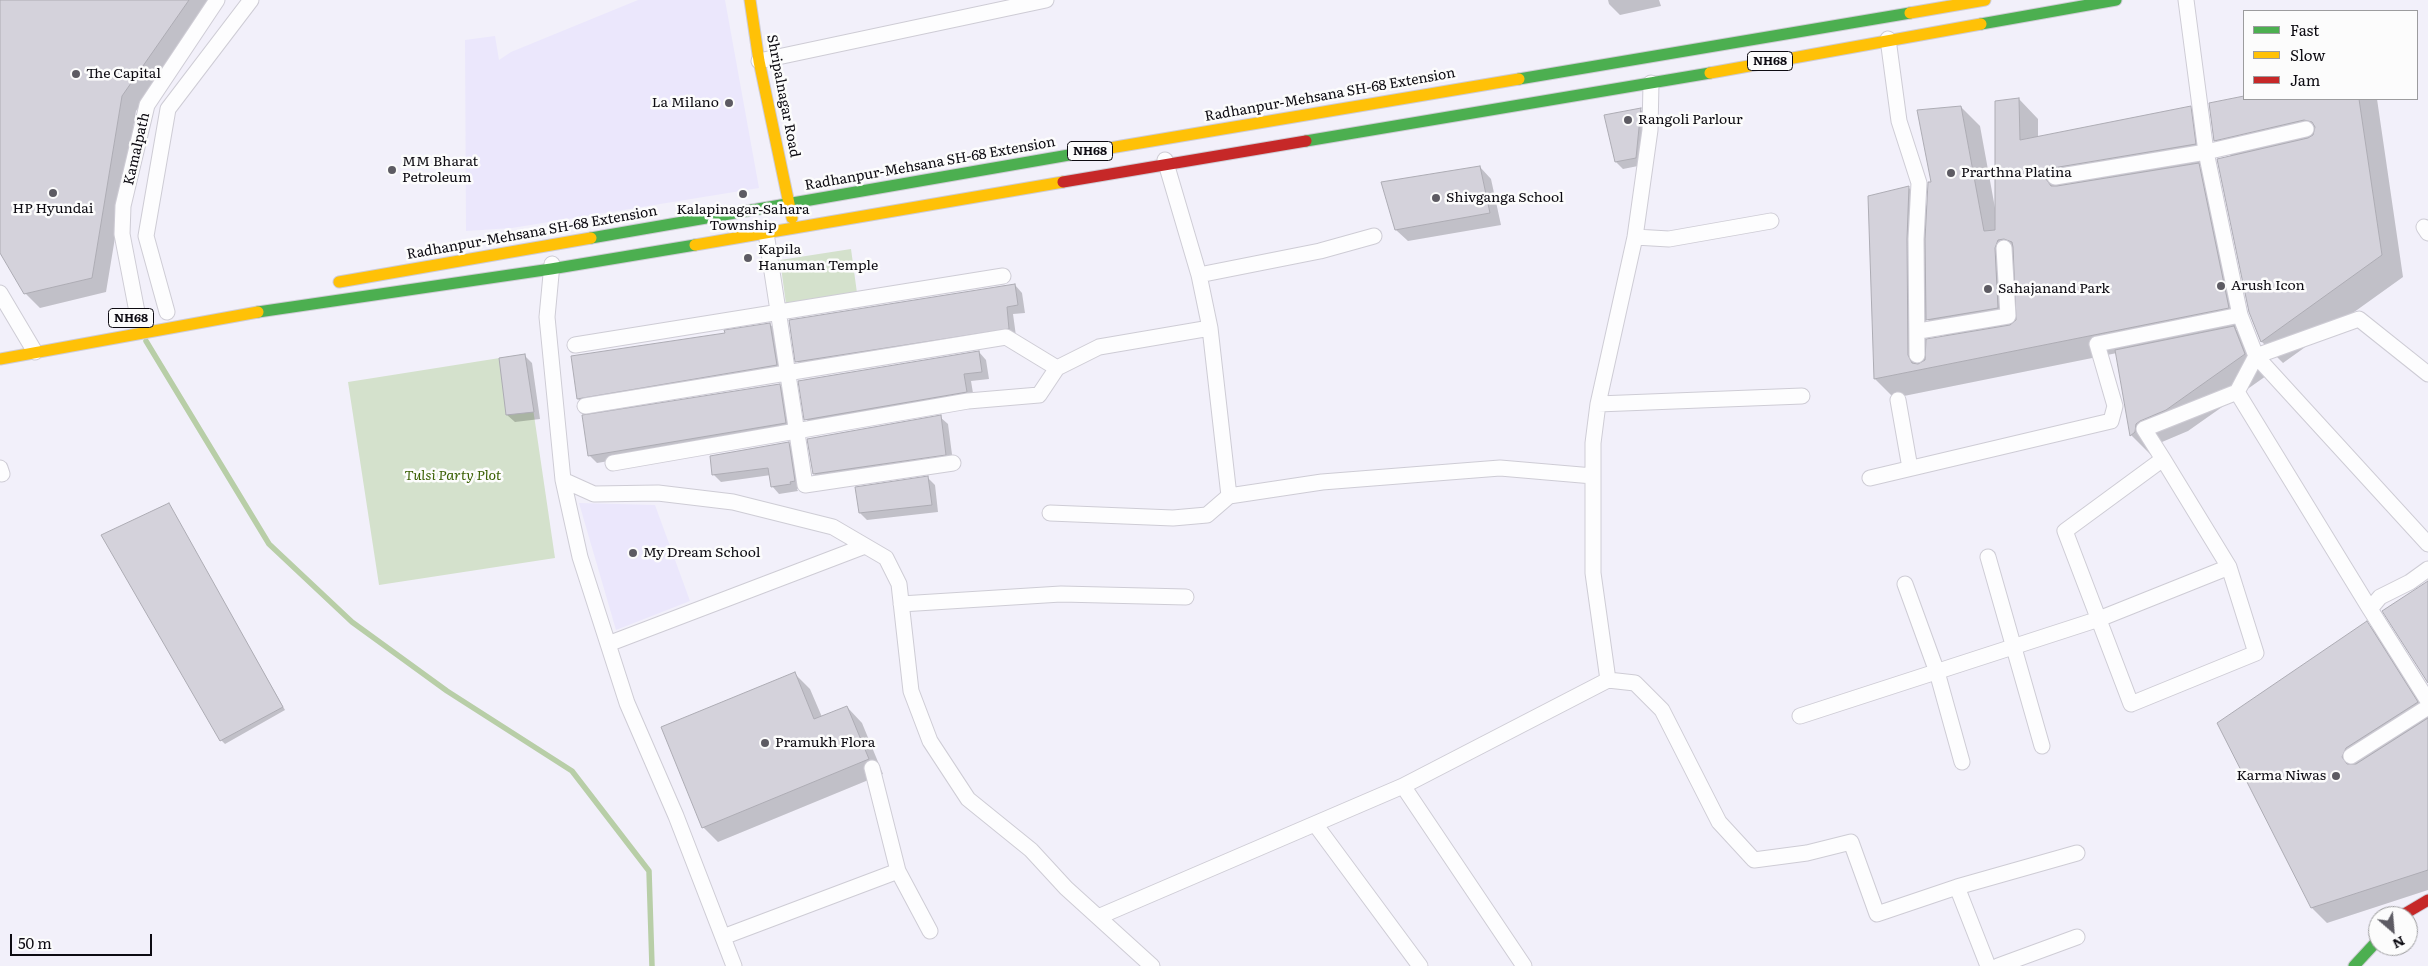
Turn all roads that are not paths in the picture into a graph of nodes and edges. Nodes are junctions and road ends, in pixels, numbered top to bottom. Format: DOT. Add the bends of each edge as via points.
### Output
graph roads {
  1 [pos="217,0"];
  2 [pos="251,0"];
  3 [pos="750,0"];
  4 [pos="1046,0"];
  5 [pos="2116,0"];
  6 [pos="2186,0"];
  7 [pos="1976,1"];
  8 [pos="1023,2"];
  9 [pos="1975,24"];
  10 [pos="1888,39"];
  11 [pos="759,60"];
  12 [pos="1651,83"];
  13 [pos="2306,129"];
  14 [pos="1158,140"];
  15 [pos="2206,152"];
  16 [pos="1166,164"];
  17 [pos="2055,177"];
  18 [pos="790,204"];
  19 [pos="1771,220"];
  20 [pos="793,228"];
  21 [pos="766,233"];
  22 [pos="1374,236"];
  23 [pos="1636,237"];
  24 [pos="553,245"];
  25 [pos="2004,248"];
  26 [pos="551,269"];
  27 [pos="1198,275"];
  28 [pos="1003,276"];
  29 [pos="328,284"];
  30 [pos="0,292"];
  31 [pos="779,312"];
  32 [pos="2240,315"];
  33 [pos="1210,328"];
  34 [pos="1919,331"];
  35 [pos="42,334"];
  36 [pos="22,338"];
  37 [pos="575,345"];
  38 [pos="35,352"];
  39 [pos="1917,355"];
  40 [pos="2256,356"];
  41 [pos="0,359"];
  42 [pos="1057,368"];
  43 [pos="787,373"];
  44 [pos="2428,374"];
  45 [pos="2237,392"];
  46 [pos="1802,396"];
  47 [pos="1898,400"];
  48 [pos="1598,404"];
  49 [pos="585,406"];
  50 [pos="796,431"];
  51 [pos="2163,459"];
  52 [pos="613,463"];
  53 [pos="953,463"];
  54 [pos="1910,468"];
  55 [pos="1593,476"];
  56 [pos="1870,478"];
  57 [pos="562,480"];
  58 [pos="1229,496"];
  59 [pos="1050,513"];
  60 [pos="2428,544"];
  61 [pos="865,546"];
  62 [pos="1988,557"];
  63 [pos="2229,567"];
  64 [pos="2428,569"];
  65 [pos="1905,584"];
  66 [pos="1186,597"];
  67 [pos="901,604"];
  68 [pos="2370,609"];
  69 [pos="2099,620"];
  70 [pos="608,644"];
  71 [pos="2013,647"];
  72 [pos="1937,672"];
  73 [pos="1608,680"];
  74 [pos="2428,700"];
  75 [pos="2428,707"];
  76 [pos="1800,716"];
  77 [pos="2042,746"];
  78 [pos="2350,756"];
  79 [pos="1962,762"];
  80 [pos="872,768"];
  81 [pos="1403,786"];
  82 [pos="1315,824"];
  83 [pos="2077,853"];
  84 [pos="898,871"];
  85 [pos="1957,887"];
  86 [pos="1098,917"];
  87 [pos="930,931"];
  88 [pos="723,937"];
  89 [pos="2077,937"];
  90 [pos="2368,951"];
  91 [pos="734,966"];
  92 [pos="1152,966"];
  93 [pos="1420,966"];
  94 [pos="1524,966"];
  95 [pos="1988,966"];
  96 [pos="1998,966"];
  97 [pos="2354,966"];
  1 -- 2 [label="street, Kamalpath" via="147,105 123,206 122,234 153,314 146,236 168,109"];
  3 -- 11 [label="main road, Shripalnagar Road"];
  4 -- 8 [label="street"];
  5 -- 9 [label="main road, NH68"];
  6 -- 15 [label="street"];
  7 -- 9 [label="street"];
  7 -- 14 [label="main road, Radhanpur-Mehsana SH-68 Extension / NH68"];
  8 -- 11 [label="street"];
  9 -- 10 [label="main road, NH68"];
  10 -- 12 [label="main road, NH68"];
  10 -- 34 [label="street" via="1899,121 1919,183 1916,239"];
  11 -- 18 [label="main road, Shripalnagar Road"];
  12 -- 16 [label="main road, NH68"];
  12 -- 23 [label="street" via="1650,130"];
  13 -- 15 [label="street"];
  14 -- 16 [label="street"];
  14 -- 18 [label="main road, Radhanpur-Mehsana SH-68 Extension / NH68"];
  15 -- 17 [label="street"];
  15 -- 32 [label="street"];
  16 -- 20 [label="main road, NH68"];
  16 -- 27 [label="street"];
  18 -- 20 [label="main road, Shripalnagar Road"];
  18 -- 24 [label="main road, Radhanpur-Mehsana SH-68 Extension / NH68"];
  19 -- 23 [label="street" via="1669,239"];
  20 -- 21 [label="main road, NH68"];
  21 -- 26 [label="main road, NH68"];
  21 -- 31 [label="street"];
  22 -- 27 [label="street" via="1320,251"];
  23 -- 48 [label="street"];
  24 -- 26 [label="street"];
  24 -- 29 [label="main road, Radhanpur-Mehsana SH-68 Extension / NH68"];
  25 -- 34 [label="street" via="2008,316"];
  26 -- 38 [label="main road, NH68" via="200,322"];
  26 -- 57 [label="street" via="547,317"];
  27 -- 33 [label="street"];
  28 -- 31 [label="street"];
  30 -- 36 [label="street"];
  31 -- 37 [label="street"];
  31 -- 43 [label="street"];
  32 -- 40 [label="street"];
  32 -- 54 [label="street" via="2097,344 2115,406 2111,421"];
  33 -- 42 [label="street" via="1098,347"];
  33 -- 58 [label="street"];
  34 -- 39 [label="street"];
  35 -- 36 [label="main road"];
  36 -- 38 [label="street"];
  38 -- 41 [label="main road, NH68"];
  40 -- 44 [label="street" via="2359,319"];
  40 -- 45 [label="street"];
  40 -- 60 [label="street"];
  42 -- 43 [label="street" via="1006,337"];
  42 -- 50 [label="street" via="1039,394 968,401"];
  43 -- 49 [label="street"];
  43 -- 50 [label="street"];
  45 -- 51 [label="street" via="2144,429"];
  45 -- 68 [label="street"];
  46 -- 48 [label="street"];
  47 -- 54 [label="street"];
  48 -- 55 [label="street"];
  50 -- 52 [label="street"];
  50 -- 53 [label="street" via="805,485"];
  51 -- 63 [label="street"];
  51 -- 69 [label="street" via="2065,531"];
  54 -- 56 [label="street"];
  55 -- 58 [label="street" via="1500,468 1322,482"];
  55 -- 73 [label="street" via="1592,573"];
  57 -- 61 [label="street" via="594,494 658,493 732,502 833,527"];
  57 -- 70 [label="street" via="580,557"];
  58 -- 59 [label="street" via="1207,515 1173,518"];
  61 -- 67 [label="street" via="886,558 899,584"];
  61 -- 70 [label="street"];
  62 -- 71 [label="street"];
  63 -- 69 [label="street"];
  63 -- 69 [label="street" via="2256,653 2131,704"];
  64 -- 68 [label="street" via="2380,597"];
  65 -- 72 [label="street"];
  66 -- 67 [label="street" via="1062,594"];
  67 -- 86 [label="street" via="911,691 930,741 968,798 1031,850"];
  68 -- 74 [label="street"];
  69 -- 71 [label="street"];
  70 -- 88 [label="street" via="627,703"];
  71 -- 72 [label="street"];
  71 -- 77 [label="street"];
  72 -- 76 [label="street"];
  72 -- 79 [label="street"];
  73 -- 81 [label="street"];
  73 -- 85 [label="street" via="1635,683 1662,710 1720,822 1754,860 1807,853 1851,842 1877,914"];
  75 -- 78 [label="street"];
  80 -- 84 [label="street"];
  81 -- 82 [label="street"];
  81 -- 94 [label="street"];
  82 -- 86 [label="street"];
  82 -- 93 [label="street"];
  83 -- 85 [label="street"];
  84 -- 87 [label="street"];
  84 -- 88 [label="street"];
  85 -- 95 [label="street"];
  86 -- 92 [label="street"];
  88 -- 91 [label="street"];
  89 -- 96 [label="street"];
  90 -- 97 [label="main road"];
}
